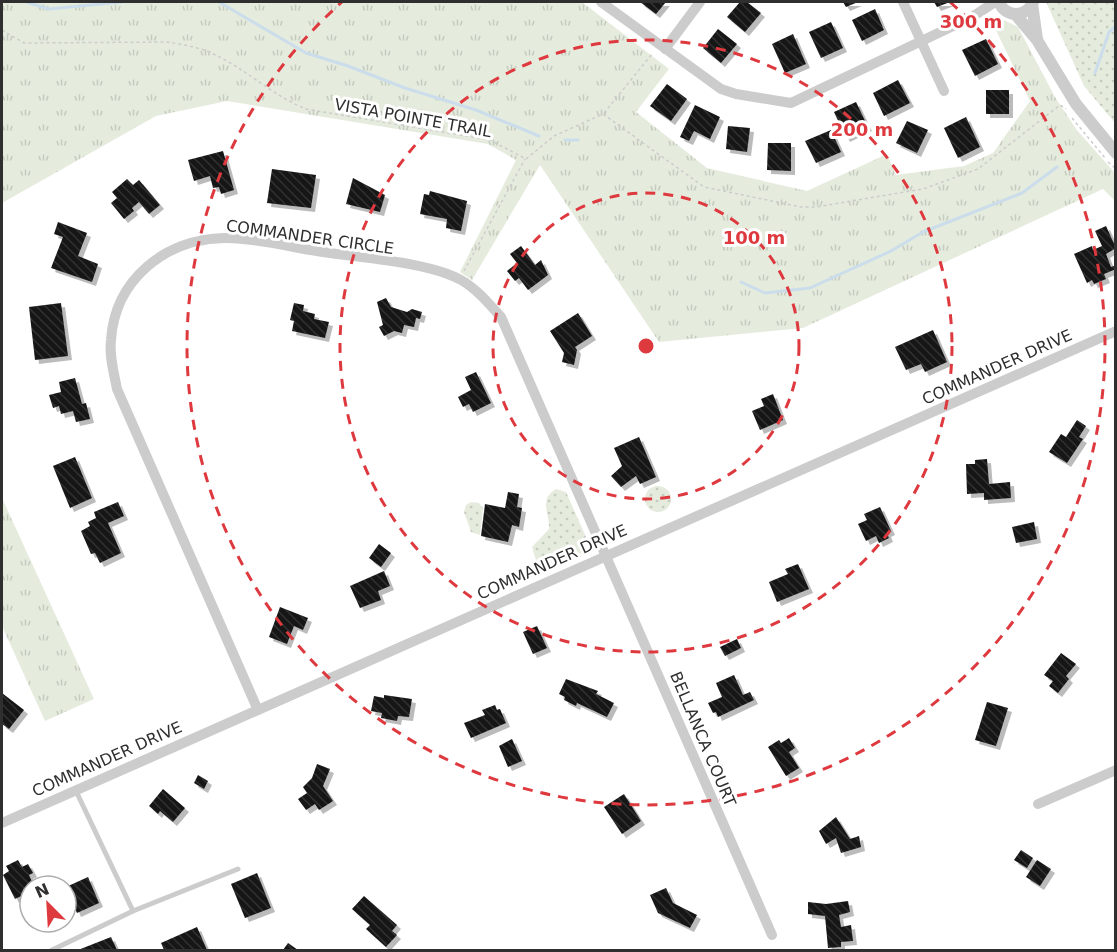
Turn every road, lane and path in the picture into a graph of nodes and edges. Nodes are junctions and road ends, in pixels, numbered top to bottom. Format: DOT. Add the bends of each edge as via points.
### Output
graph roads {
  1 [pos="601,2"];
  2 [pos="700,2"];
  3 [pos="903,2"];
  4 [pos="1033,3"];
  5 [pos="1004,7"];
  6 [pos="2,30"];
  7 [pos="1037,40"];
  8 [pos="921,41"];
  9 [pos="665,49"];
  10 [pos="652,53"];
  11 [pos="944,92"];
  12 [pos="1066,110"];
  13 [pos="603,114"];
  14 [pos="1072,118"];
  15 [pos="1116,153"];
  16 [pos="526,159"];
  17 [pos="1116,169"];
  18 [pos="459,280"];
  19 [pos="1116,331"];
  20 [pos="607,555"];
  21 [pos="257,708"];
  22 [pos="1116,770"];
  23 [pos="75,790"];
  24 [pos="1038,804"];
  25 [pos="2,823"];
  26 [pos="238,869"];
  27 [pos="133,911"];
  28 [pos="772,934"];
  29 [pos="52,951"];
  1 -- 9 [label="street"];
  2 -- 9 [label="street"];
  3 -- 8 [label="street"];
  4 -- 5 [label="street" via="1026,12"];
  4 -- 7 [label="street"];
  5 -- 7 [label="street"];
  5 -- 8 [label="street"];
  6 -- 16 [label="path, VISTA POINTE TRAIL" via="24,43 186,45 220,58 284,100 306,109 490,140"];
  7 -- 15 [label="street" via="1062,84"];
  8 -- 9 [label="street" via="791,103 721,89"];
  8 -- 11 [label="street"];
  10 -- 13 [label="path"];
  12 -- 13 [label="path" via="1060,105 978,169 923,189 816,207 704,187"];
  13 -- 16 [label="path" via="554,136"];
  14 -- 17 [label="path"];
  16 -- 18 [label="path"];
  18 -- 20 [label="street, COMMANDER CIRCLE" via="501,317"];
  18 -- 21 [label="street, COMMANDER CIRCLE" via="378,260 226,237 169,250 146,267 127,290 116,314 111,340 117,389"];
  19 -- 20 [label="street, COMMANDER DRIVE"];
  20 -- 21 [label="street, COMMANDER DRIVE"];
  20 -- 28 [label="street, BELLANCA COURT"];
  21 -- 23 [label="street, COMMANDER DRIVE"];
  22 -- 24 [label="street"];
  23 -- 25 [label="street, COMMANDER DRIVE"];
  23 -- 27 [label="lane"];
  26 -- 27 [label="lane"];
  27 -- 29 [label="lane"];
}
